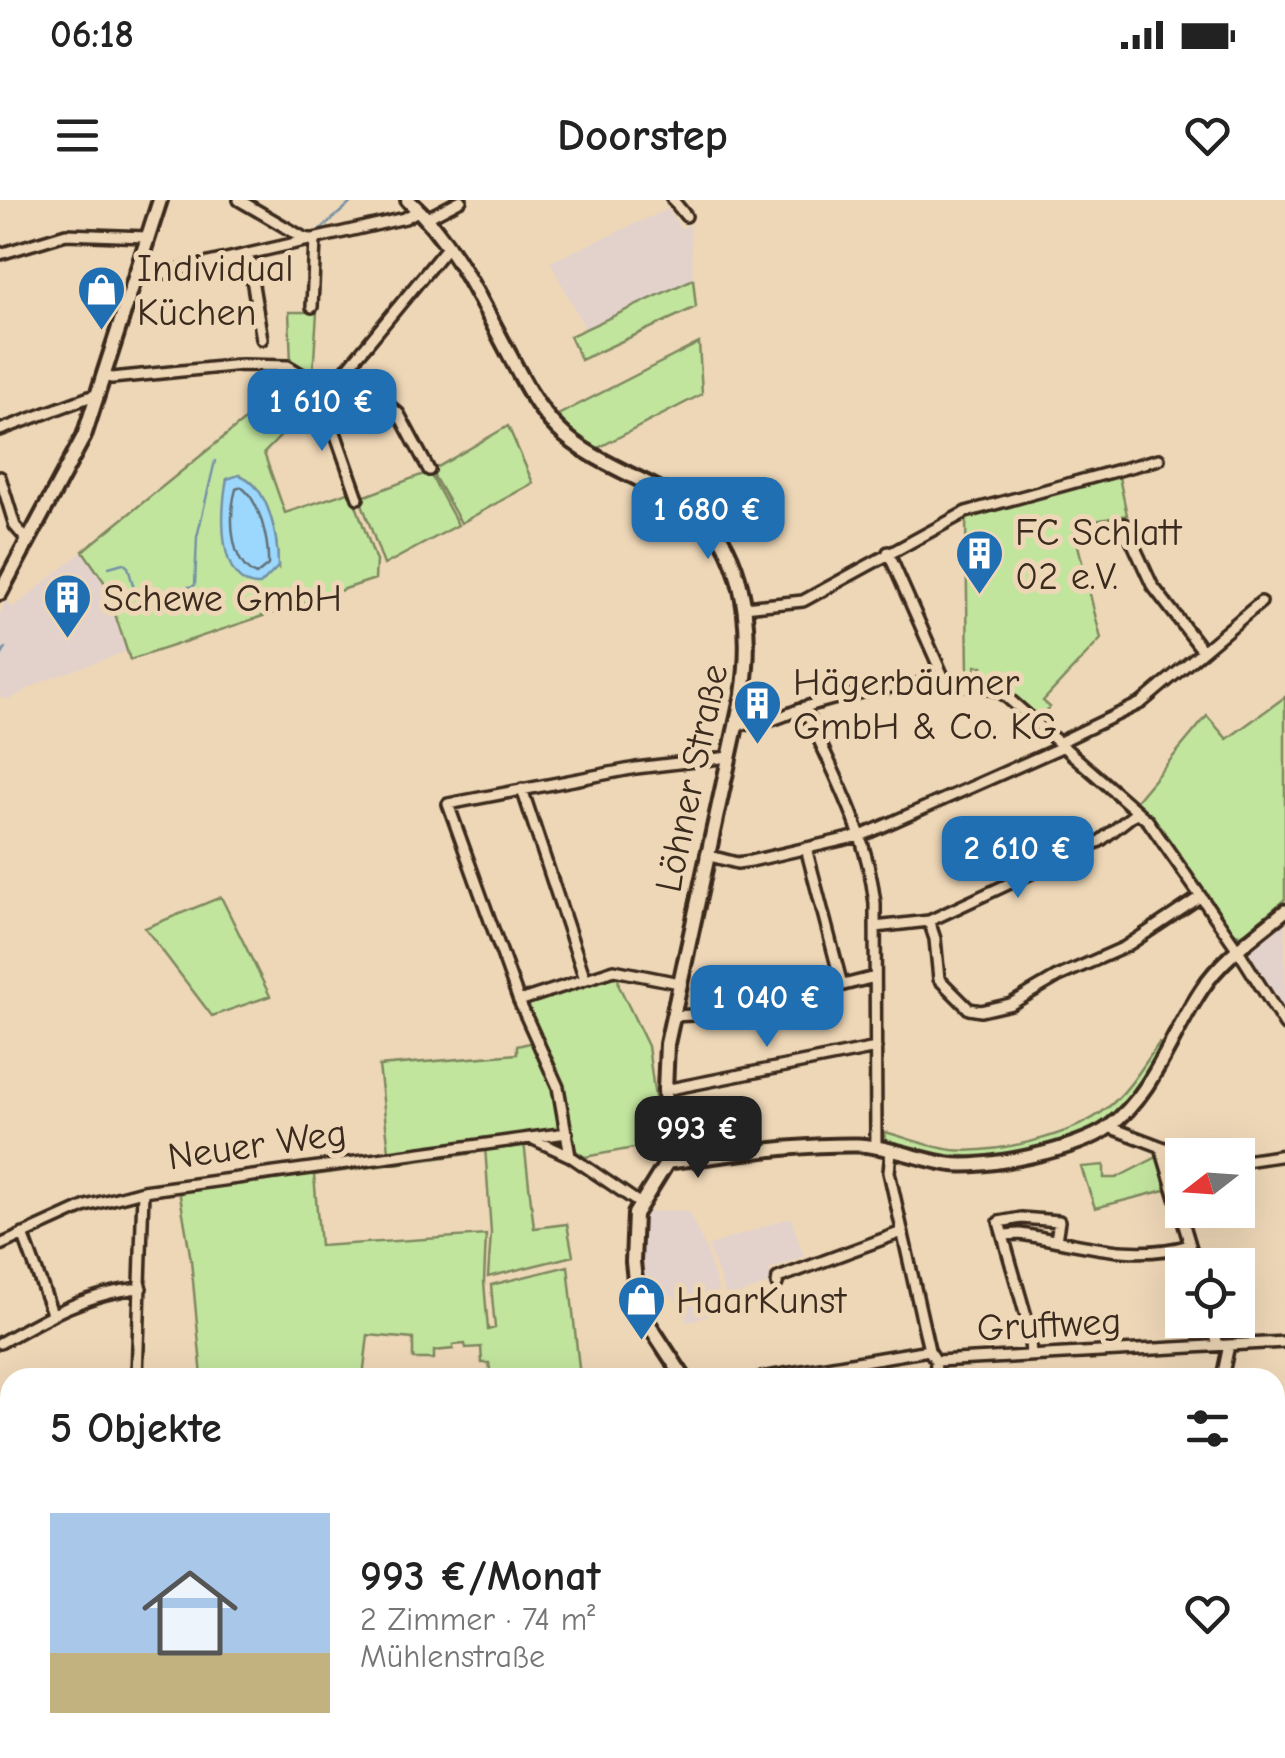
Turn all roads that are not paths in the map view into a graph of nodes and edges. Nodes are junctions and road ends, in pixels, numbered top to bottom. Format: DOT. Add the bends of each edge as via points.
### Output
graph roads {
  1 [pos="160,200"];
  2 [pos="239,200"];
  3 [pos="461,200"];
  4 [pos="673,200"];
  5 [pos="418,209"];
  6 [pos="686,216"];
  7 [pos="146,237"];
  8 [pos="315,240"];
  9 [pos="449,245"];
  10 [pos="0,254"];
  11 [pos="248,255"];
  12 [pos="134,274"];
  13 [pos="312,307"];
  14 [pos="262,338"];
  15 [pos="347,368"];
  16 [pos="103,376"];
  17 [pos="96,397"];
  18 [pos="323,398"];
  19 [pos="0,430"];
  20 [pos="1159,459"];
  21 [pos="429,470"];
  22 [pos="0,477"];
  23 [pos="358,498"];
  24 [pos="1124,524"];
  25 [pos="27,540"];
  26 [pos="888,552"];
  27 [pos="0,593"];
  28 [pos="1261,602"];
  29 [pos="744,608"];
  30 [pos="1203,651"];
  31 [pos="946,683"];
  32 [pos="804,707"];
  33 [pos="737,723"];
  34 [pos="1062,744"];
  35 [pos="729,756"];
  36 [pos="522,790"];
  37 [pos="1137,812"];
  38 [pos="862,836"];
  39 [pos="806,848"];
  40 [pos="706,855"];
  41 [pos="1200,897"];
  42 [pos="1285,912"];
  43 [pos="929,921"];
  44 [pos="875,927"];
  45 [pos="1238,950"];
  46 [pos="875,978"];
  47 [pos="585,980"];
  48 [pos="679,983"];
  49 [pos="842,985"];
  50 [pos="519,1001"];
  51 [pos="672,1016"];
  52 [pos="1285,1024"];
  53 [pos="876,1048"];
  54 [pos="665,1090"];
  55 [pos="1109,1127"];
  56 [pos="567,1133"];
  57 [pos="531,1138"];
  58 [pos="876,1148"];
  59 [pos="1161,1148"];
  60 [pos="1165,1149"];
  61 [pos="891,1151"];
  62 [pos="669,1155"];
  63 [pos="1285,1155"];
  64 [pos="570,1156"];
  65 [pos="1255,1159"];
  66 [pos="143,1191"];
  67 [pos="639,1203"];
  68 [pos="902,1232"];
  69 [pos="23,1234"];
  70 [pos="1004,1235"];
  71 [pos="1056,1240"];
  72 [pos="1190,1245"];
  73 [pos="0,1246"];
  74 [pos="1191,1248"];
  75 [pos="776,1284"];
  76 [pos="140,1288"];
  77 [pos="52,1313"];
  78 [pos="1220,1338"];
  79 [pos="1285,1342"];
  80 [pos="0,1343"];
  81 [pos="1224,1345"];
  82 [pos="929,1350"];
  83 [pos="1031,1355"];
  84 [pos="936,1361"];
  85 [pos="138,1368"];
  86 [pos="676,1368"];
  87 [pos="821,1368"];
  88 [pos="936,1368"];
  89 [pos="1223,1368"];
  1 -- 7 [label="main road"];
  2 -- 8 [label="street"];
  3 -- 5 [label="street"];
  4 -- 6 [label="street"];
  5 -- 8 [label="street"];
  5 -- 9 [label="main road, Löhner Straße"];
  7 -- 10 [label="street" via="66,234"];
  7 -- 12 [label="main road"];
  8 -- 11 [label="street"];
  8 -- 13 [label="street"];
  9 -- 15 [label="street"];
  9 -- 29 [label="main road, Löhner Straße" via="544,414 590,454 705,518 726,550"];
  11 -- 12 [label="street" via="142,278"];
  11 -- 14 [label="street"];
  12 -- 16 [label="main road"];
  15 -- 18 [label="street"];
  15 -- 21 [label="street" via="400,414"];
  16 -- 17 [label="main road"];
  16 -- 18 [label="street" via="288,366"];
  17 -- 19 [label="street"];
  17 -- 25 [label="main road" via="84,436"];
  18 -- 23 [label="street"];
  20 -- 26 [label="street" via="966,512"];
  22 -- 25 [label="street" via="15,526"];
  24 -- 30 [label="street" via="1152,586"];
  25 -- 27 [label="main road"];
  26 -- 29 [label="street" via="803,601"];
  26 -- 31 [label="street"];
  28 -- 30 [label="street"];
  29 -- 33 [label="main road, Löhner Straße" via="748,653"];
  30 -- 34 [label="street" via="1141,703"];
  31 -- 32 [label="street" via="861,692"];
  31 -- 34 [label="street" via="1001,692"];
  32 -- 33 [label="street" via="770,722"];
  32 -- 38 [label="street"];
  33 -- 35 [label="main road, Löhner Straße"];
  34 -- 37 [label="street"];
  34 -- 38 [label="street"];
  35 -- 36 [label="street"];
  35 -- 40 [label="main road, Löhner Straße"];
  36 -- 47 [label="street"];
  36 -- 50 [label="street" via="448,804"];
  37 -- 41 [label="street"];
  37 -- 43 [label="street" via="1100,841"];
  38 -- 39 [label="street"];
  38 -- 44 [label="street"];
  39 -- 40 [label="street" via="737,863"];
  39 -- 49 [label="street"];
  40 -- 48 [label="main road, Löhner Straße"];
  41 -- 43 [label="street" via="1125,946 1011,1004 980,1011 939,980"];
  41 -- 45 [label="street"];
  42 -- 45 [label="street"];
  43 -- 44 [label="street"];
  44 -- 46 [label="street"];
  45 -- 52 [label="street"];
  45 -- 55 [label="street" via="1202,988 1136,1102"];
  46 -- 49 [label="street"];
  46 -- 53 [label="street"];
  47 -- 48 [label="street" via="614,970"];
  47 -- 50 [label="street"];
  48 -- 51 [label="main road, Löhner Straße"];
  49 -- 51 [label="street" via="733,1013"];
  50 -- 56 [label="street" via="558,1087"];
  51 -- 54 [label="main road, Löhner Straße"];
  53 -- 54 [label="street"];
  53 -- 58 [label="street"];
  54 -- 62 [label="main road, Löhner Straße"];
  55 -- 59 [label="street"];
  55 -- 61 [label="street" via="1062,1148 969,1165"];
  56 -- 57 [label="street, Neuer Weg"];
  56 -- 64 [label="street"];
  57 -- 64 [label="street"];
  57 -- 66 [label="street, Neuer Weg"];
  58 -- 61 [label="street"];
  58 -- 62 [label="street"];
  59 -- 60 [label="street"];
  59 -- 72 [label="street"];
  61 -- 68 [label="street"];
  62 -- 67 [label="main road"];
  63 -- 65 [label="street"];
  64 -- 67 [label="street"];
  66 -- 69 [label="street, Neuer Weg" via="86,1206"];
  66 -- 76 [label="street"];
  67 -- 86 [label="main road" via="632,1243 636,1290"];
  68 -- 75 [label="street"];
  68 -- 82 [label="street"];
  69 -- 73 [label="street, Neuer Weg"];
  69 -- 77 [label="street"];
  70 -- 71 [label="street"];
  70 -- 71 [label="street" via="999,1222 1036,1218 1059,1221"];
  70 -- 83 [label="street"];
  71 -- 72 [label="street" via="1140,1254"];
  72 -- 74 [label="street"];
  76 -- 77 [label="street"];
  76 -- 85 [label="street"];
  77 -- 80 [label="street"];
  78 -- 81 [label="street"];
  79 -- 81 [label="street, Gruftweg"];
  81 -- 83 [label="street, Gruftweg"];
  81 -- 89 [label="street"];
  82 -- 84 [label="street"];
  82 -- 87 [label="street"];
  83 -- 84 [label="street, Gruftweg"];
  84 -- 88 [label="street"];
}
